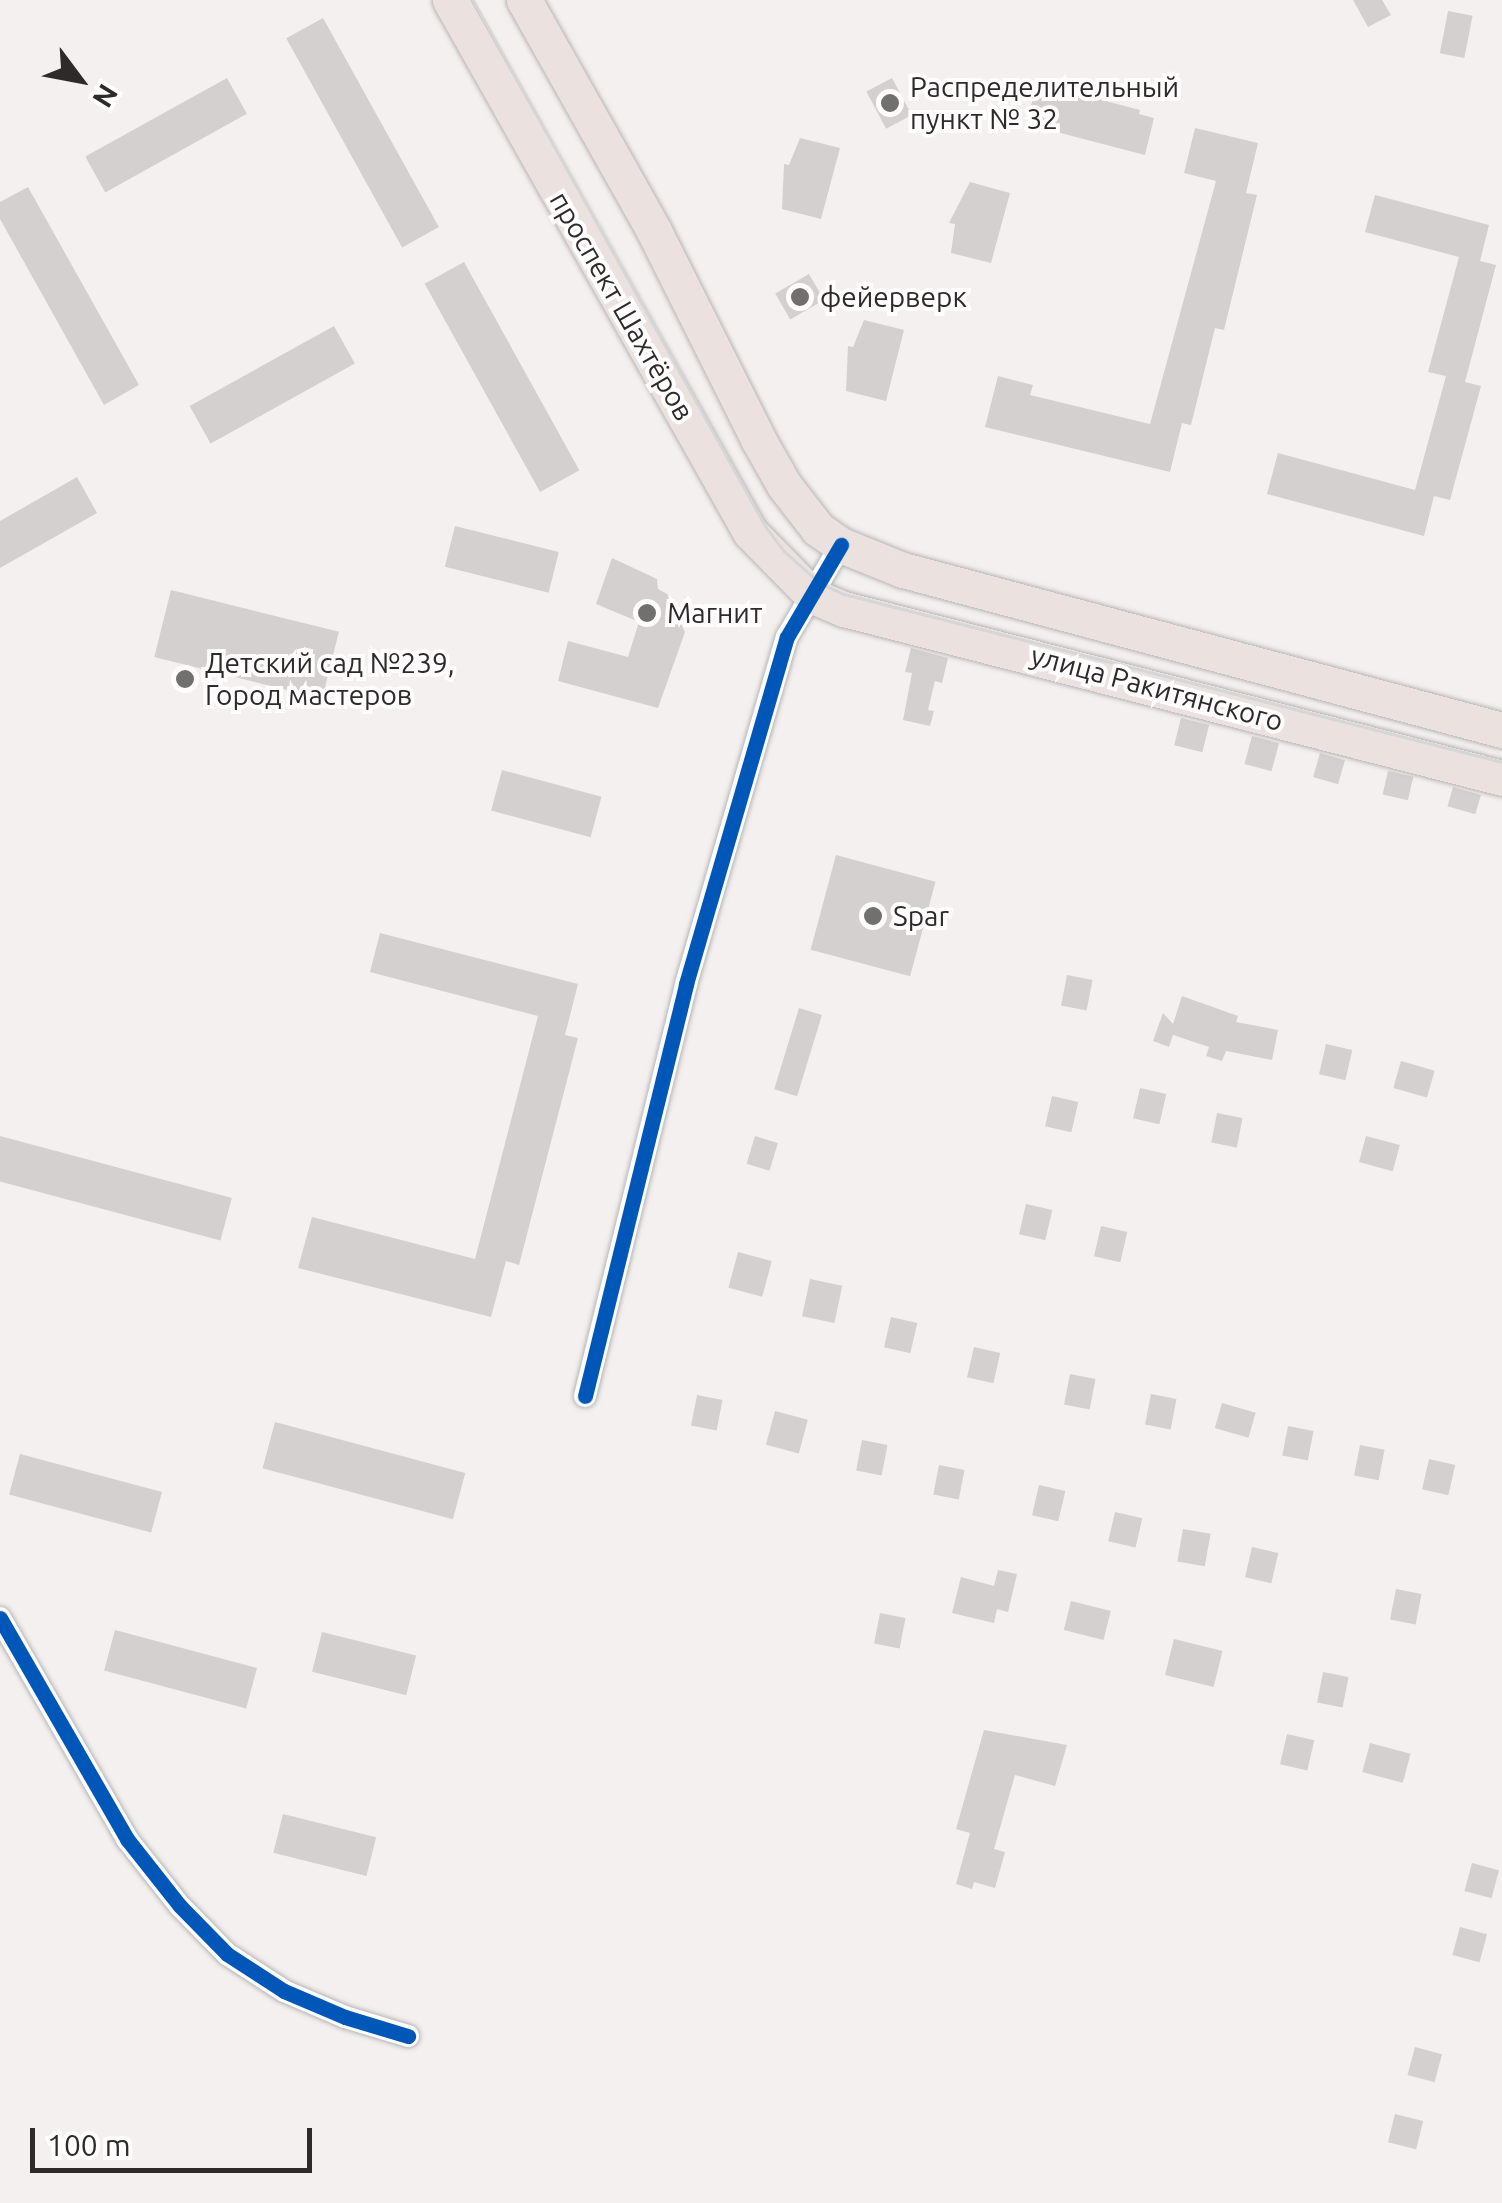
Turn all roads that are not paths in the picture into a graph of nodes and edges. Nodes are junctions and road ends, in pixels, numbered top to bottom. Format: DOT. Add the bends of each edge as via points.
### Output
graph roads {
  1 [pos="450,0"];
  2 [pos="524,0"];
  3 [pos="841,545"];
  4 [pos="903,570"];
  5 [pos="814,596"];
  6 [pos="1502,730"];
  7 [pos="1502,778"];
  8 [pos="585,1396"];
  9 [pos="0,1618"];
  10 [pos="408,2036"];
  1 -- 5 [label="main road, проспект Шахтёров" via="750,532"];
  2 -- 3 [label="main road, проспект Шахтёров" via="654,231 784,485 818,529"];
  3 -- 4 [label="main road, проспект Шахтёров"];
  3 -- 5 [label="street"];
  4 -- 6 [label="main road, улица Ракитянского"];
  5 -- 7 [label="main road, улица Ракитянского"];
  5 -- 8 [label="street" via="787,637 691,966"];
  9 -- 10 [label="street" via="127,1839 180,1906 227,1954 284,1990"];
}
